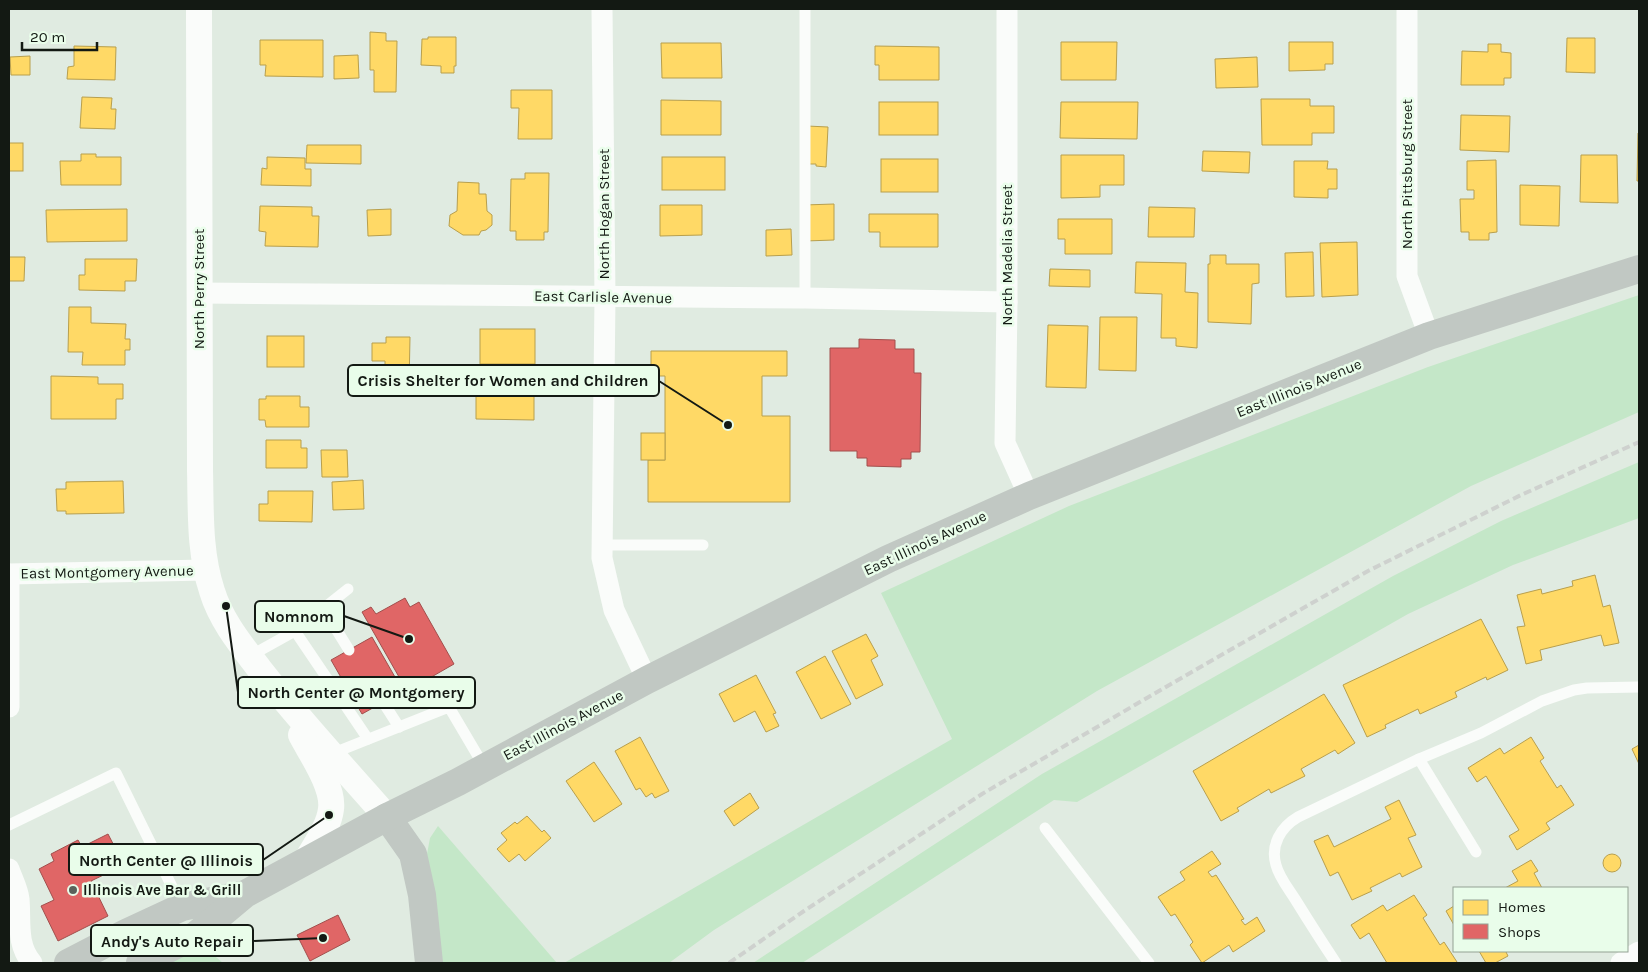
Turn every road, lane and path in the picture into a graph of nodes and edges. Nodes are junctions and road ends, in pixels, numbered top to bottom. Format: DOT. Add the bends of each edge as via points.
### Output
graph roads {
  1 [pos="199,9"];
  2 [pos="602,9"];
  3 [pos="805,9"];
  4 [pos="1007,9"];
  5 [pos="1407,9"];
  6 [pos="1639,269"];
  7 [pos="199,292"];
  8 [pos="604,297"];
  9 [pos="805,298"];
  10 [pos="1007,302"];
  11 [pos="1429,336"];
  12 [pos="1029,496"];
  13 [pos="602,545"];
  14 [pos="703,545"];
  15 [pos="206,570"];
  16 [pos="9,574"];
  17 [pos="348,589"];
  18 [pos="323,608"];
  19 [pos="295,631"];
  20 [pos="349,650"];
  21 [pos="250,656"];
  22 [pos="647,680"];
  23 [pos="1639,687"];
  24 [pos="281,696"];
  25 [pos="383,702"];
  26 [pos="9,708"];
  27 [pos="399,727"];
  28 [pos="368,739"];
  29 [pos="331,754"];
  30 [pos="1418,759"];
  31 [pos="485,768"];
  32 [pos="387,817"];
  33 [pos="9,825"];
  34 [pos="1045,828"];
  35 [pos="1476,852"];
  36 [pos="306,861"];
  37 [pos="9,869"];
  38 [pos="245,894"];
  39 [pos="182,906"];
  40 [pos="1639,952"];
  41 [pos="32,963"];
  42 [pos="68,963"];
  43 [pos="140,963"];
  44 [pos="429,963"];
  45 [pos="1149,963"];
  46 [pos="1336,963"];
  47 [pos="1621,963"];
  1 -- 7 [label="street, North Perry Street"];
  2 -- 8 [label="street, North Hogan Street"];
  3 -- 9 [label="lane"];
  4 -- 10 [label="street, North Madelia Street"];
  5 -- 11 [label="street, North Pittsburg Street" via="1407,276"];
  6 -- 11 [label="main road, East Illinois Avenue"];
  7 -- 8 [label="street, East Carlisle Avenue"];
  7 -- 15 [label="street, North Perry Street" via="200,470"];
  8 -- 9 [label="street, East Carlisle Avenue"];
  8 -- 13 [label="street, North Hogan Street"];
  9 -- 10 [label="street, East Carlisle Avenue"];
  10 -- 12 [label="street, North Madelia Street" via="1005,443"];
  11 -- 12 [label="main road, East Illinois Avenue"];
  12 -- 22 [label="main road, East Illinois Avenue" via="888,559"];
  13 -- 14 [label="lane"];
  13 -- 22 [label="street, North Hogan Street" via="614,610"];
  15 -- 16 [label="street, East Montgomery Avenue"];
  15 -- 21 [label="street, North Perry Street" via="220,613"];
  16 -- 26 [label="street"];
  17 -- 18 [label="lane"];
  18 -- 19 [label="lane"];
  18 -- 20 [label="lane"];
  19 -- 21 [label="lane"];
  19 -- 28 [label="lane"];
  21 -- 24 [label="street, North Perry Street"];
  22 -- 31 [label="main road, East Illinois Avenue"];
  23 -- 30 [label="lane" via="1588,688 1558,695"];
  24 -- 29 [label="street"];
  24 -- 36 [label="street" via="326,782 331,804 324,830"];
  25 -- 27 [label="lane"];
  27 -- 28 [label="lane"];
  27 -- 31 [label="lane" via="449,707"];
  28 -- 29 [label="lane"];
  29 -- 32 [label="street"];
  30 -- 35 [label="lane"];
  30 -- 46 [label="lane" via="1292,820 1280,832 1274,856 1279,873"];
  31 -- 32 [label="main road, East Illinois Avenue"];
  32 -- 36 [label="main road, East Illinois Avenue"];
  32 -- 44 [label="main road" via="413,854 422,895"];
  33 -- 39 [label="lane" via="116,773"];
  34 -- 45 [label="lane"];
  36 -- 38 [label="main road, East Illinois Avenue"];
  37 -- 41 [label="street" via="19,897 23,949"];
  38 -- 39 [label="main road, East Illinois Avenue"];
  38 -- 43 [label="main road, East Illinois Avenue" via="196,935"];
  39 -- 42 [label="main road, East Illinois Avenue"];
  40 -- 47 [label="street"];
}
